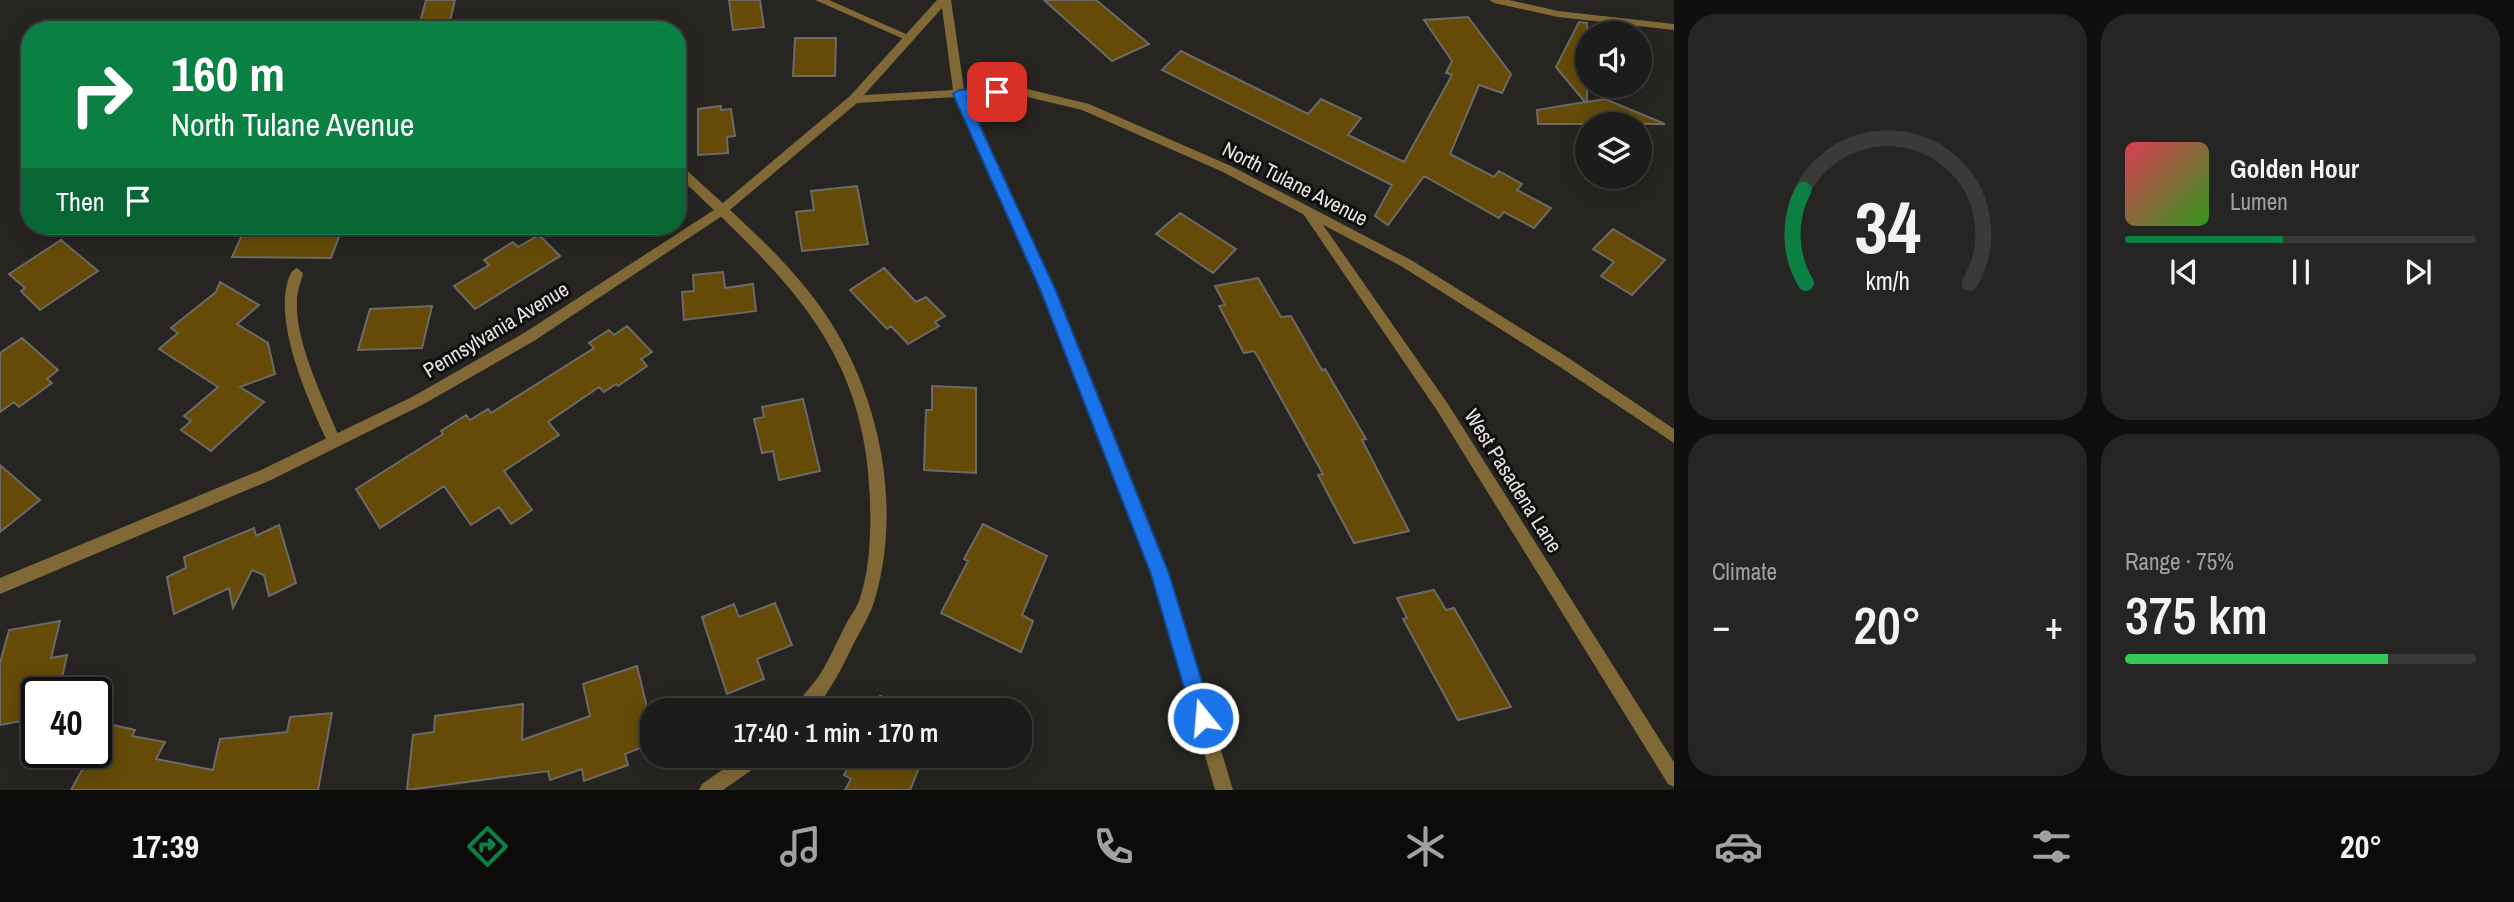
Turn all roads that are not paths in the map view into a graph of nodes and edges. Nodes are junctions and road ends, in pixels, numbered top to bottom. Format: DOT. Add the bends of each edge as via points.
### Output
graph roads {
  1 [pos="820,0"];
  2 [pos="944,0"];
  3 [pos="1494,0"];
  4 [pos="1674,27"];
  5 [pos="910,38"];
  6 [pos="959,94"];
  7 [pos="854,99"];
  8 [pos="686,177"];
  9 [pos="721,211"];
  10 [pos="1308,212"];
  11 [pos="686,234"];
  12 [pos="684,235"];
  13 [pos="297,273"];
  14 [pos="1674,437"];
  15 [pos="334,441"];
  16 [pos="0,586"];
  17 [pos="814,698"];
  18 [pos="740,768"];
  19 [pos="1674,778"];
  20 [pos="708,790"];
  21 [pos="1224,790"];
  1 -- 5 [label="street"];
  2 -- 5 [label="street, Pennsylvania Avenue"];
  2 -- 6 [label="street"];
  3 -- 4 [label="street" via="1558,14"];
  5 -- 7 [label="street, Pennsylvania Avenue"];
  6 -- 7 [label="street, North Tulane Avenue"];
  6 -- 10 [label="street, North Tulane Avenue" via="1015,90 1085,107 1216,164"];
  6 -- 21 [label="street" via="1047,289 1160,574"];
  7 -- 9 [label="street, Pennsylvania Avenue"];
  8 -- 9 [label="street"];
  9 -- 11 [label="street, Pennsylvania Avenue"];
  9 -- 17 [label="street" via="758,244 812,305 851,369 874,453 879,521 868,598 826,684"];
  10 -- 14 [label="street, North Tulane Avenue" via="1406,263"];
  10 -- 19 [label="street, West Pasadena Lane" via="1443,408"];
  12 -- 15 [label="street, Pennsylvania Avenue" via="529,337 417,401"];
  13 -- 15 [label="street" via="290,300 294,328"];
  15 -- 16 [label="street, Pennsylvania Avenue" via="266,475"];
  18 -- 20 [label="street"];
}
